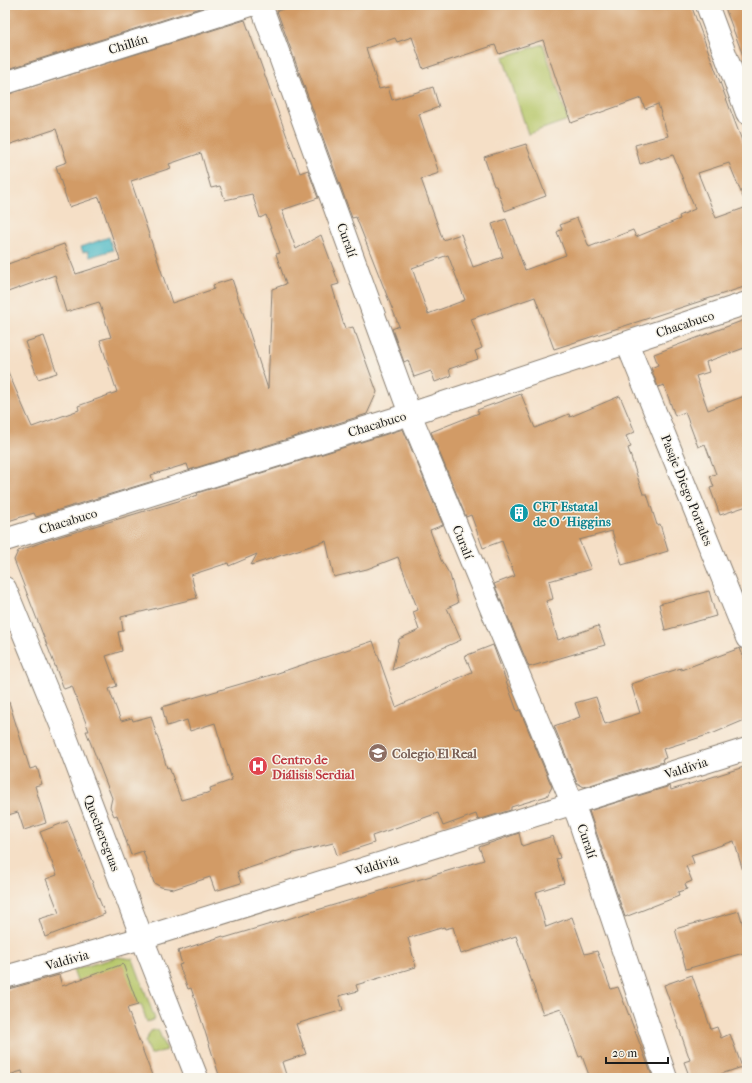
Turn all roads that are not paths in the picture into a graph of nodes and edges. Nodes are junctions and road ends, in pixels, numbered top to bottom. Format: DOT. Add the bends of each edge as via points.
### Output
graph roads {
  1 [pos="252,5"];
  2 [pos="261,5"];
  3 [pos="707,5"];
  4 [pos="5,83"];
  5 [pos="747,113"];
  6 [pos="747,303"];
  7 [pos="627,343"];
  8 [pos="410,414"];
  9 [pos="5,540"];
  10 [pos="5,588"];
  11 [pos="747,638"];
  12 [pos="747,749"];
  13 [pos="572,804"];
  14 [pos="142,938"];
  15 [pos="5,978"];
  16 [pos="197,1078"];
  17 [pos="666,1078"];
  1 -- 4 [label="street, Chillán"];
  2 -- 8 [label="street, Curalí"];
  3 -- 5 [label="street"];
  6 -- 7 [label="street, Chacabuco"];
  7 -- 8 [label="street, Chacabuco"];
  7 -- 11 [label="street, Pasaje Diego Portales"];
  8 -- 9 [label="street, Chacabuco"];
  8 -- 13 [label="street, Curalí"];
  10 -- 14 [label="street, Quechereguas" via="66,737"];
  12 -- 13 [label="street, Valdivia"];
  13 -- 14 [label="street, Valdivia"];
  13 -- 17 [label="street, Curalí"];
  14 -- 15 [label="street, Valdivia"];
  14 -- 16 [label="street, Quechereguas"];
}
